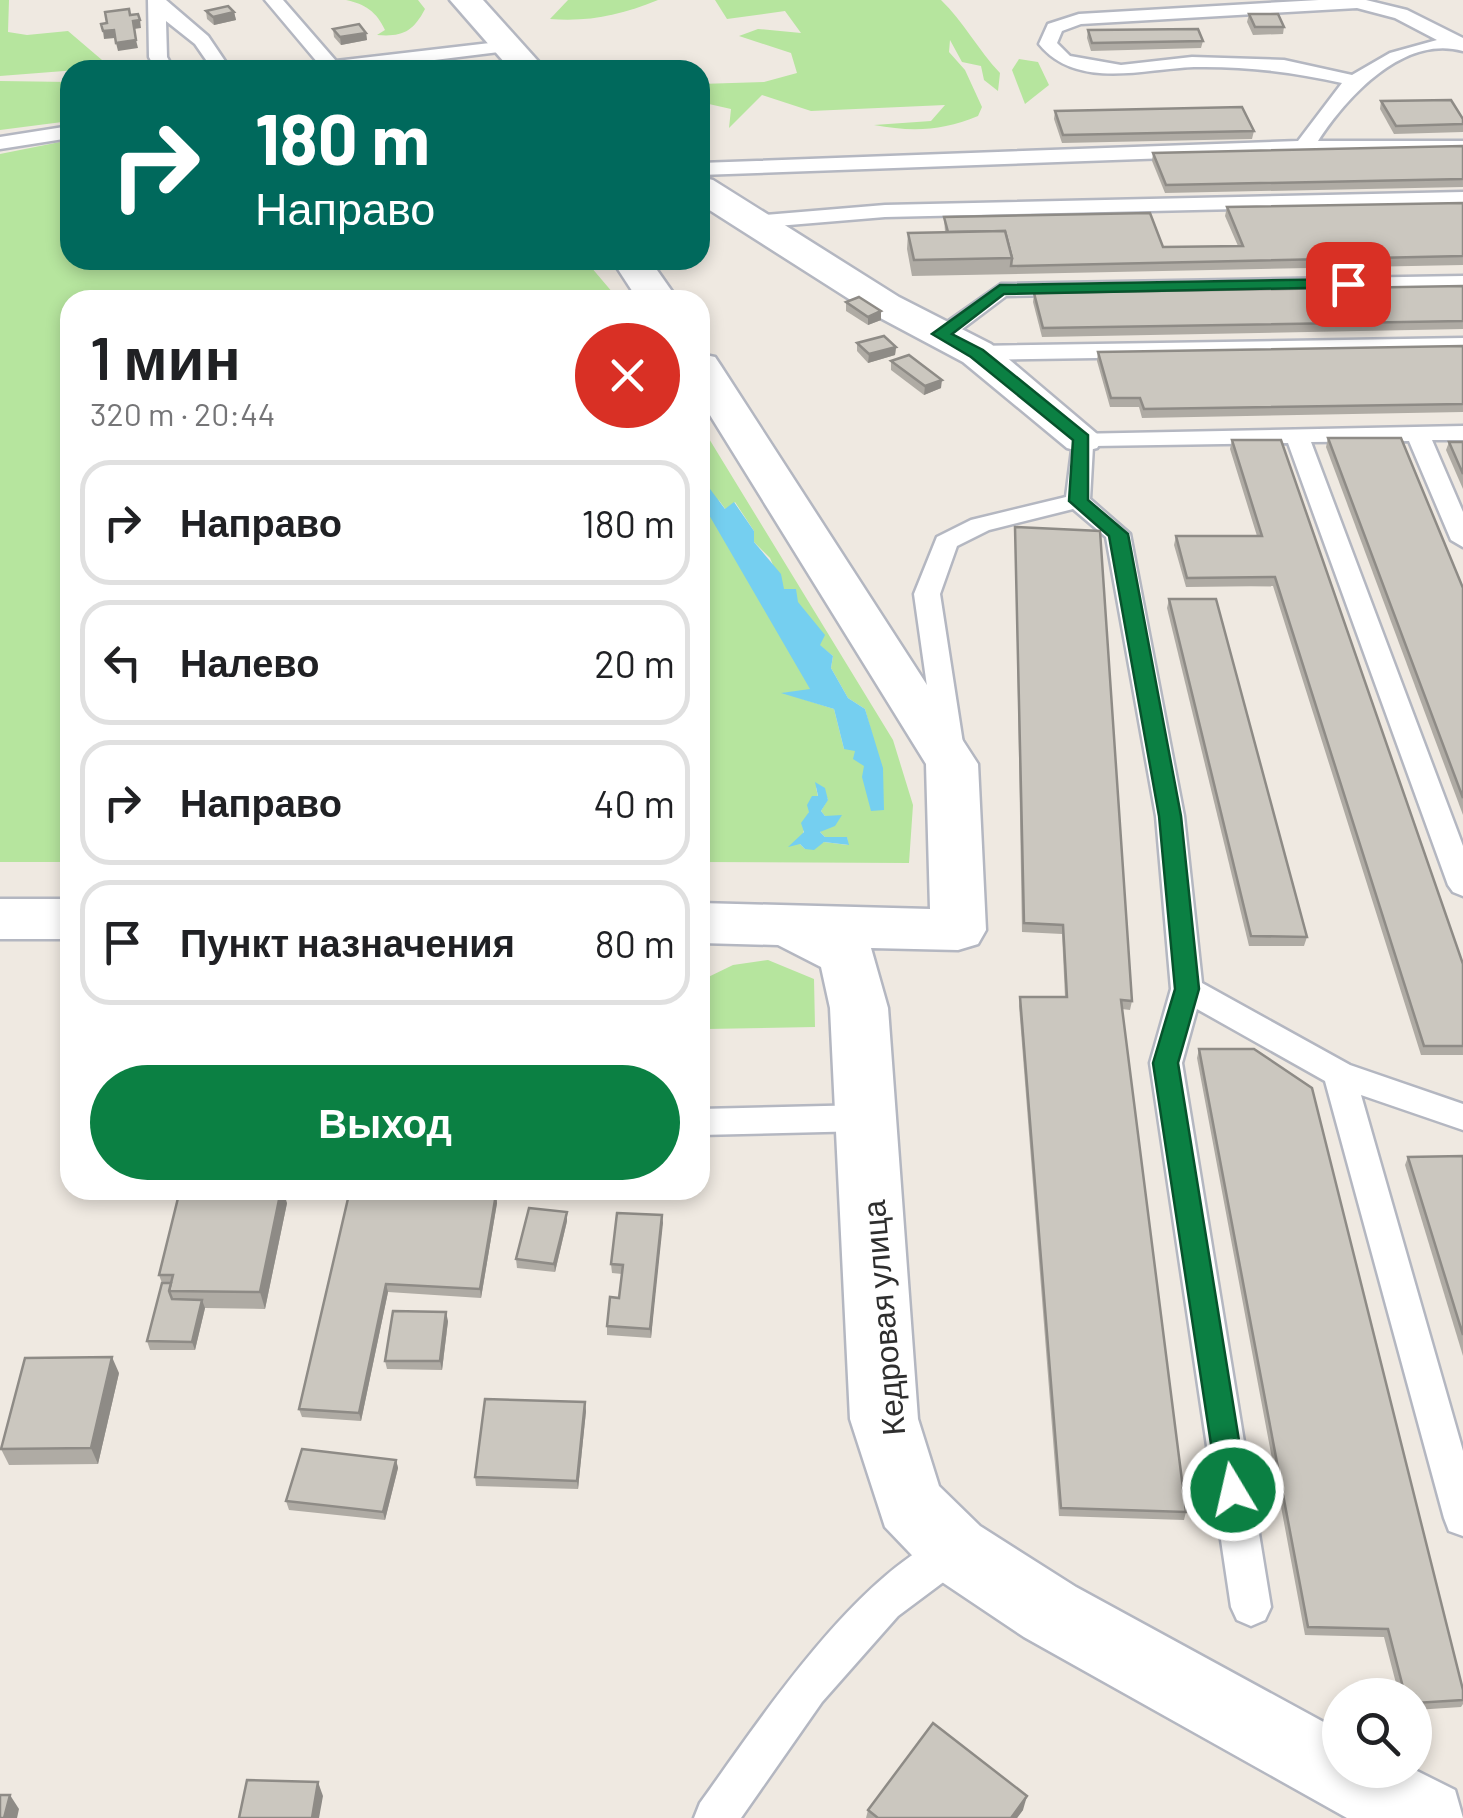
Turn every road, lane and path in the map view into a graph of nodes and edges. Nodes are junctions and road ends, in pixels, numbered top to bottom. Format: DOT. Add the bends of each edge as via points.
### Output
graph roads {
  1 [pos="274,0"];
  2 [pos="466,0"];
  3 [pos="158,3"];
  4 [pos="1461,42"];
  5 [pos="438,54"];
  6 [pos="518,58"];
  7 [pos="160,60"];
  8 [pos="215,60"];
  9 [pos="325,60"];
  10 [pos="384,60"];
  11 [pos="444,60"];
  12 [pos="1356,81"];
  13 [pos="60,134"];
  14 [pos="0,143"];
  15 [pos="1304,147"];
  16 [pos="1463,147"];
  17 [pos="710,169"];
  18 [pos="710,194"];
  19 [pos="1463,198"];
  20 [pos="754,222"];
  21 [pos="1463,282"];
  22 [pos="940,334"];
  23 [pos="1463,345"];
  24 [pos="977,354"];
  25 [pos="710,382"];
  26 [pos="1463,433"];
  27 [pos="1417,434"];
  28 [pos="1297,435"];
  29 [pos="1082,438"];
  30 [pos="1078,501"];
  31 [pos="1463,540"];
  32 [pos="952,764"];
  33 [pos="1463,885"];
  34 [pos="0,919"];
  35 [pos="60,919"];
  36 [pos="710,923"];
  37 [pos="783,924"];
  38 [pos="1187,989"];
  39 [pos="1339,1074"];
  40 [pos="1463,1117"];
  41 [pos="866,1118"];
  42 [pos="710,1122"];
  43 [pos="1463,1518"];
  44 [pos="955,1550"];
  45 [pos="1251,1607"];
  46 [pos="716,1818"];
  47 [pos="1427,1818"];
  1 -- 9 [label="lane"];
  2 -- 6 [label="street"];
  3 -- 7 [label="lane"];
  3 -- 8 [label="lane"];
  4 -- 12 [label="lane" via="1404,54"];
  4 -- 12 [label="lane" via="1401,14 1357,3 1078,20 1054,28 1048,44 1064,60 1121,70 1192,62 1284,65"];
  5 -- 6 [label="lane"];
  5 -- 10 [label="lane"];
  5 -- 11 [label="lane"];
  12 -- 15 [label="lane"];
  13 -- 14 [label="lane"];
  15 -- 16 [label="lane"];
  15 -- 17 [label="lane"];
  18 -- 20 [label="street"];
  19 -- 20 [label="lane" via="884,211"];
  20 -- 22 [label="street"];
  21 -- 22 [label="lane" via="1000,290"];
  22 -- 24 [label="street"];
  23 -- 24 [label="lane"];
  24 -- 29 [label="street"];
  25 -- 32 [label="street"];
  26 -- 27 [label="lane"];
  27 -- 28 [label="lane"];
  27 -- 31 [label="lane"];
  28 -- 29 [label="lane"];
  28 -- 33 [label="lane"];
  29 -- 30 [label="lane"];
  30 -- 32 [label="lane" via="980,525 946,542 927,594"];
  30 -- 38 [label="lane" via="1118,534 1170,816"];
  32 -- 37 [label="street" via="958,930"];
  34 -- 35 [label="street"];
  36 -- 37 [label="street"];
  37 -- 41 [label="street, Кедровая улица" via="847,955 859,1008"];
  38 -- 39 [label="lane"];
  38 -- 45 [label="lane" via="1166,1063"];
  39 -- 40 [label="lane"];
  39 -- 43 [label="lane"];
  41 -- 42 [label="lane"];
  41 -- 44 [label="street, Кедровая улица" via="884,1420 910,1504"];
  44 -- 46 [label="lane" via="884,1603 808,1688"];
  44 -- 47 [label="street, Кедровая улица" via="1067,1622"];
}
